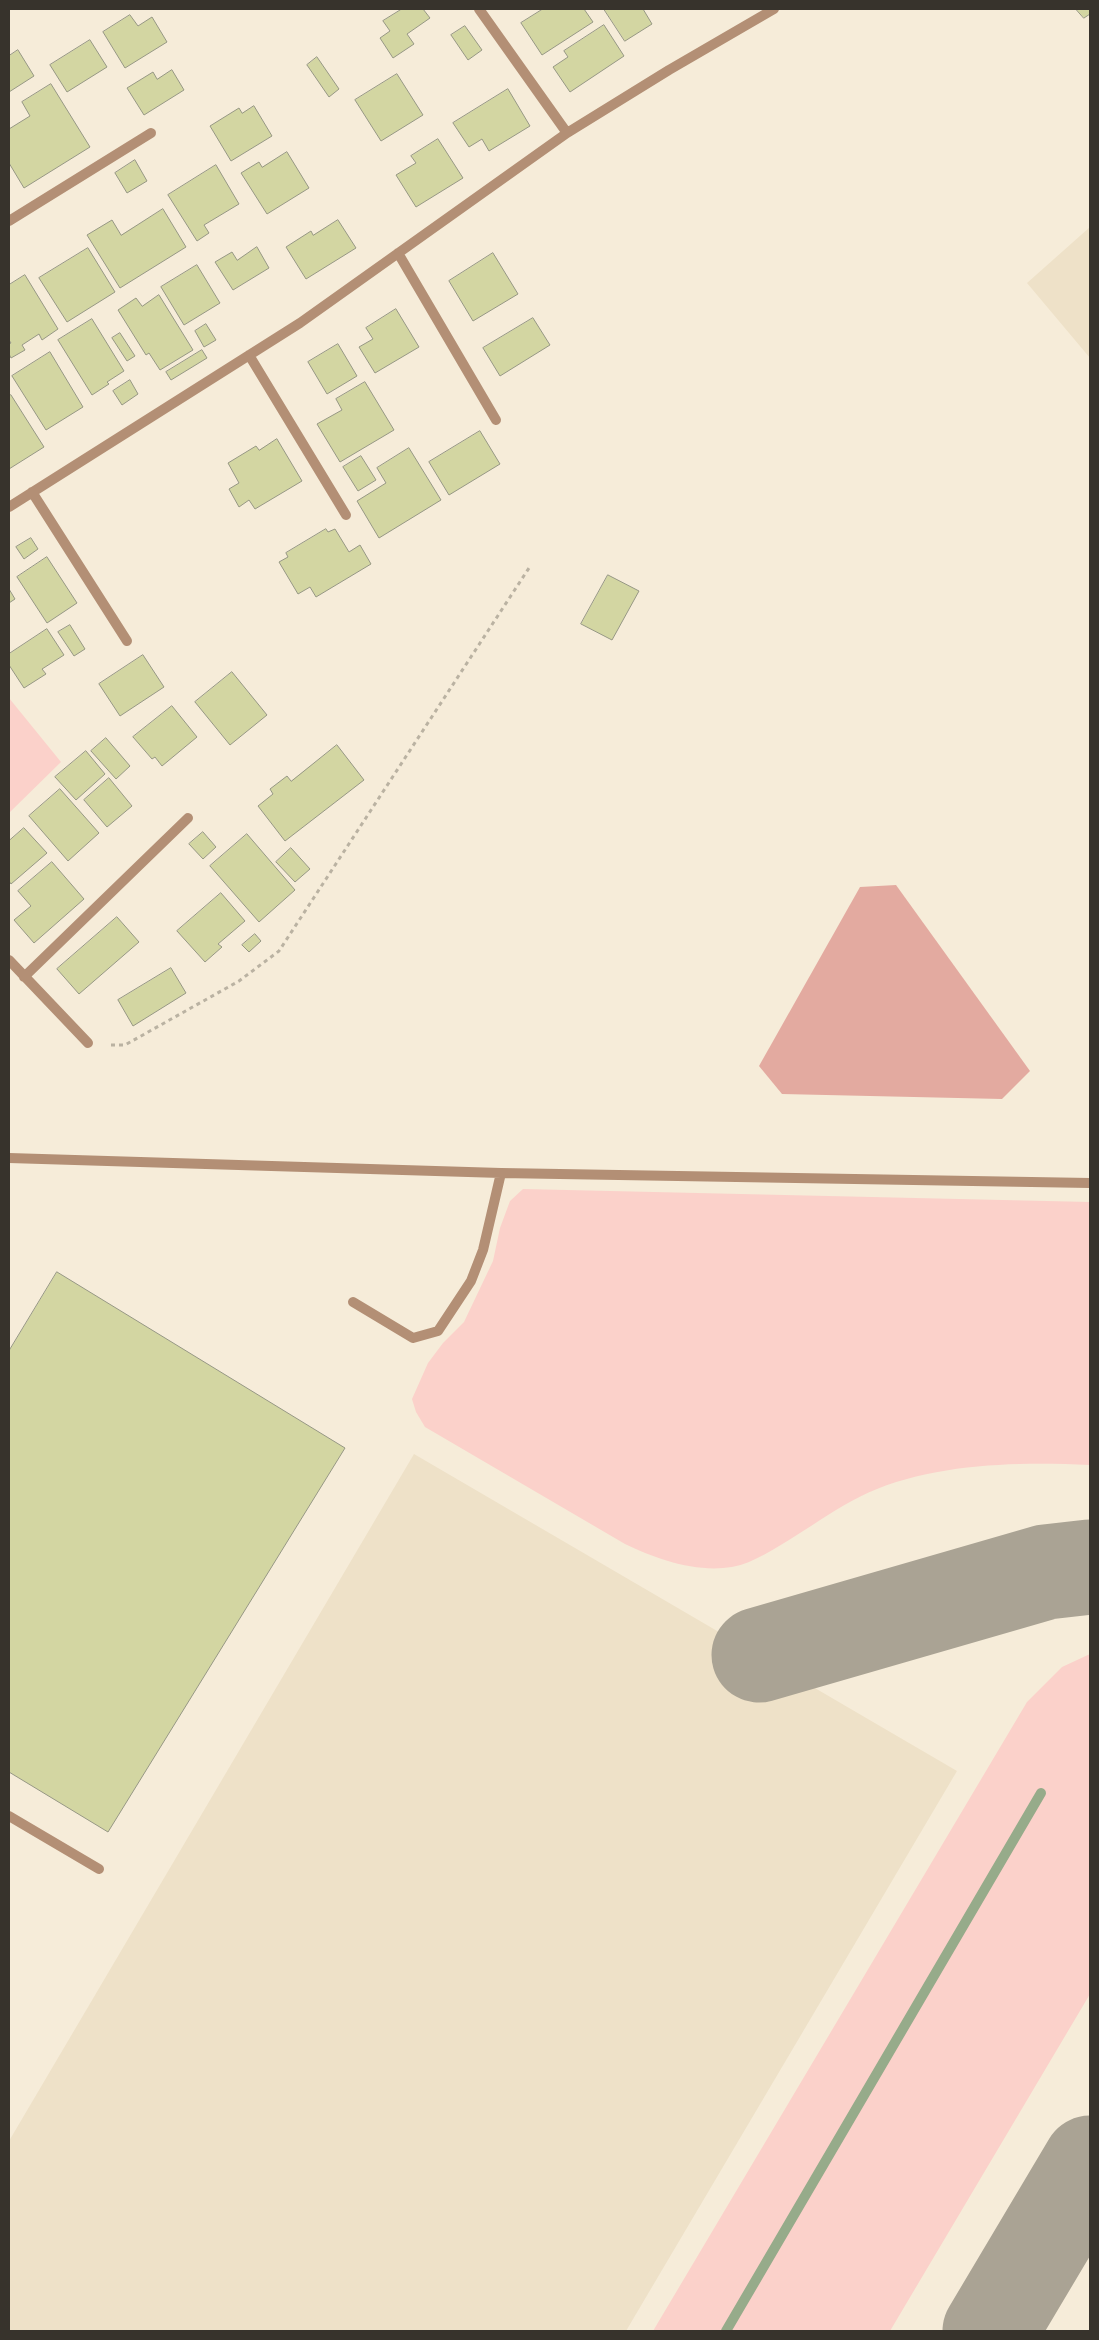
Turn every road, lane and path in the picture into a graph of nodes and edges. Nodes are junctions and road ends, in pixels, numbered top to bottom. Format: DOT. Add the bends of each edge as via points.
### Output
graph roads {
  1 [pos="479,9"];
  2 [pos="774,9"];
  3 [pos="152,133"];
  4 [pos="567,133"];
  5 [pos="9,221"];
  6 [pos="398,254"];
  7 [pos="249,355"];
  8 [pos="496,420"];
  9 [pos="32,492"];
  10 [pos="9,507"];
  11 [pos="346,515"];
  12 [pos="529,568"];
  13 [pos="127,641"];
  14 [pos="188,818"];
  15 [pos="9,960"];
  16 [pos="24,977"];
  17 [pos="88,1044"];
  18 [pos="9,1158"];
  19 [pos="500,1173"];
  20 [pos="1090,1183"];
  21 [pos="353,1302"];
  22 [pos="9,1816"];
  23 [pos="99,1869"];
  1 -- 4 [label="street"];
  2 -- 4 [label="street"];
  3 -- 5 [label="street"];
  4 -- 6 [label="street"];
  6 -- 7 [label="street"];
  6 -- 8 [label="street"];
  7 -- 9 [label="street"];
  7 -- 11 [label="street"];
  9 -- 10 [label="street"];
  9 -- 13 [label="street"];
  12 -- 17 [label="path" via="279,952 239,981 125,1045"];
  14 -- 16 [label="street"];
  15 -- 16 [label="street"];
  16 -- 17 [label="street"];
  18 -- 19 [label="street"];
  19 -- 20 [label="street"];
  19 -- 21 [label="street" via="483,1250 471,1280 438,1331 413,1338"];
  22 -- 23 [label="street"];
}
